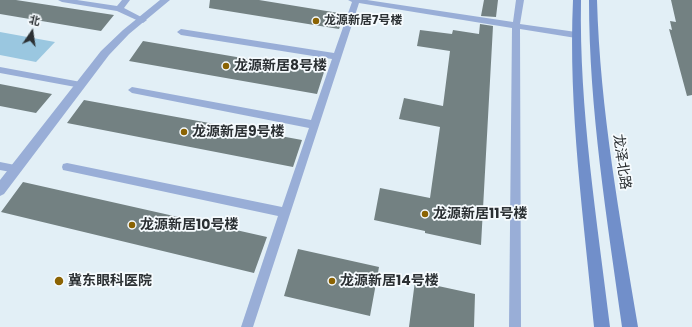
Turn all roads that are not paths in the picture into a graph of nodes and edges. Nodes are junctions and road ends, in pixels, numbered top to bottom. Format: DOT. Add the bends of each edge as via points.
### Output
graph roads {
  1 [pos="62,0"];
  2 [pos="126,0"];
  3 [pos="166,0"];
  4 [pos="355,0"];
  5 [pos="520,0"];
  6 [pos="577,0"];
  7 [pos="593,0"];
  8 [pos="119,9"];
  9 [pos="143,20"];
  10 [pos="516,25"];
  11 [pos="181,32"];
  12 [pos="576,35"];
  13 [pos="338,57"];
  14 [pos="0,70"];
  15 [pos="81,85"];
  16 [pos="132,90"];
  17 [pos="315,125"];
  18 [pos="0,166"];
  19 [pos="67,167"];
  20 [pos="16,169"];
  21 [pos="0,190"];
  22 [pos="286,213"];
  23 [pos="247,327"];
  24 [pos="515,327"];
  25 [pos="602,327"];
  26 [pos="630,327"];
  1 -- 8 [label="lane"];
  2 -- 8 [label="lane"];
  3 -- 9 [label="street"];
  4 -- 10 [label="lane"];
  4 -- 13 [label="lane"];
  5 -- 10 [label="lane"];
  6 -- 12 [label="main road"];
  7 -- 26 [label="main road, 龙泽北路" via="599,114"];
  8 -- 9 [label="lane"];
  9 -- 15 [label="street" via="126,32 105,53"];
  10 -- 12 [label="lane"];
  10 -- 24 [label="lane"];
  11 -- 13 [label="lane"];
  12 -- 25 [label="main road" via="580,113"];
  13 -- 17 [label="lane"];
  14 -- 15 [label="lane"];
  15 -- 20 [label="street"];
  16 -- 17 [label="lane"];
  17 -- 22 [label="lane"];
  18 -- 20 [label="lane"];
  19 -- 22 [label="lane"];
  20 -- 21 [label="street"];
  22 -- 23 [label="lane"];
}
